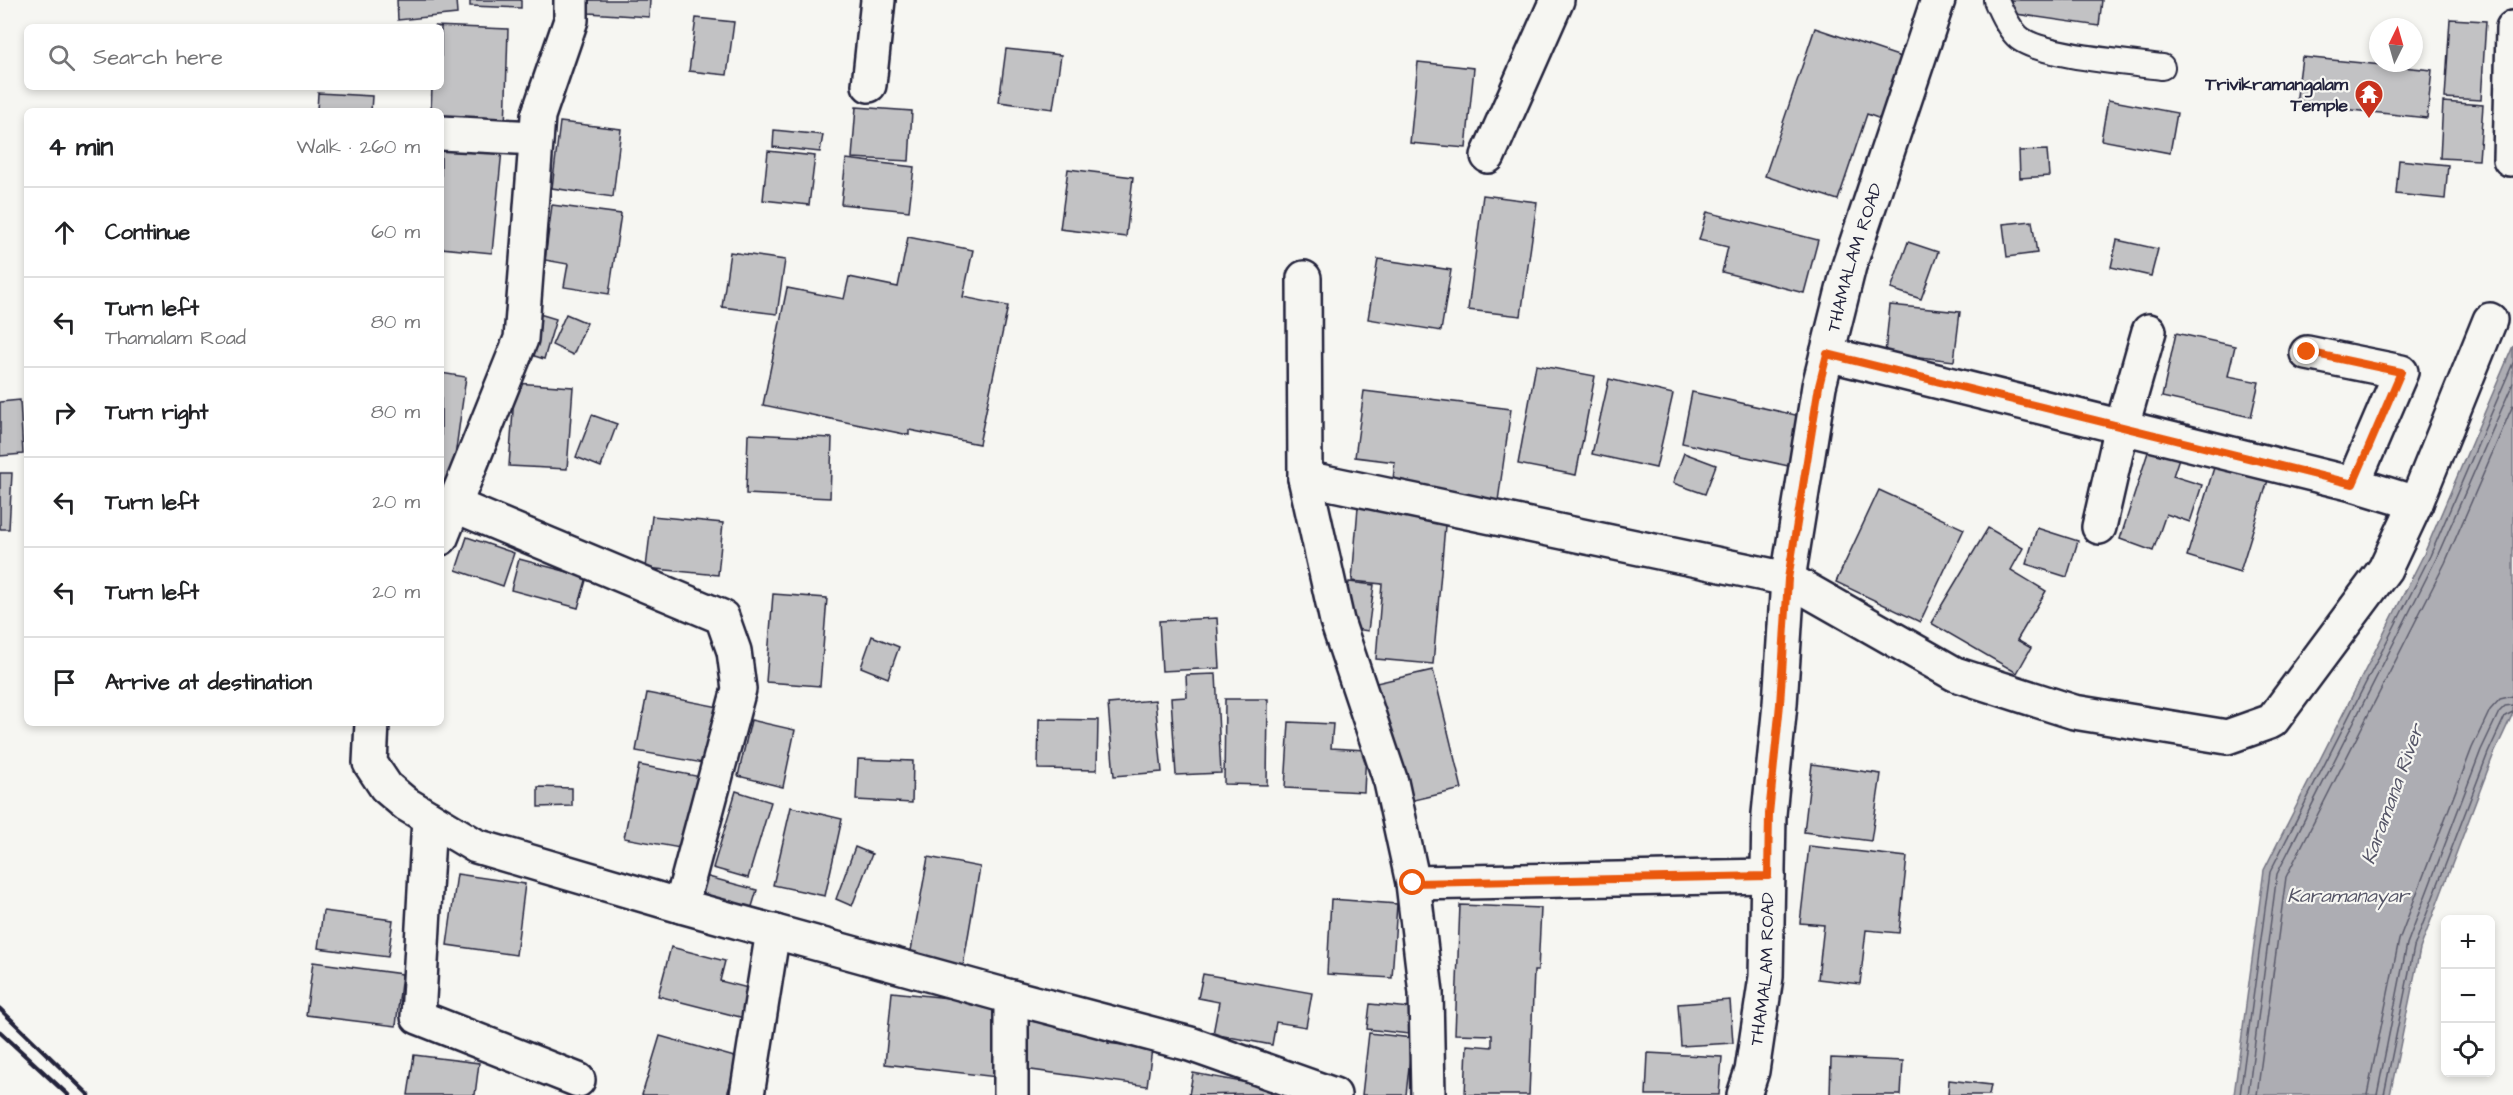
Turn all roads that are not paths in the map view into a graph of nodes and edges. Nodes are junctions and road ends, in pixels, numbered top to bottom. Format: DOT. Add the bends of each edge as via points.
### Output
graph roads {
  1 [pos="571,0"];
  2 [pos="878,0"];
  3 [pos="1557,0"];
  4 [pos="1938,0"];
  5 [pos="1996,0"];
  6 [pos="2513,28"];
  7 [pos="2162,67"];
  8 [pos="869,85"];
  9 [pos="444,133"];
  10 [pos="536,138"];
  11 [pos="1488,156"];
  12 [pos="2510,159"];
  13 [pos="1304,278"];
  14 [pos="2490,320"];
  15 [pos="2149,331"];
  16 [pos="2307,352"];
  17 [pos="1827,354"];
  18 [pos="2122,426"];
  19 [pos="1305,478"];
  20 [pos="2353,484"];
  21 [pos="2416,502"];
  22 [pos="454,506"];
  23 [pos="2099,527"];
  24 [pos="444,531"];
  25 [pos="1788,579"];
  26 [pos="372,726"];
  27 [pos="429,818"];
  28 [pos="1768,876"];
  29 [pos="1413,883"];
  30 [pos="681,906"];
  31 [pos="773,931"];
  32 [pos="1011,997"];
  33 [pos="578,1080"];
  34 [pos="747,1095"];
  35 [pos="1011,1095"];
  36 [pos="1334,1095"];
  37 [pos="1428,1095"];
  38 [pos="1744,1095"];
  1 -- 10 [label="street" via="571,20 538,116"];
  2 -- 8 [label="street"];
  3 -- 11 [label="street"];
  4 -- 17 [label="street, THAMALAM ROAD" via="1849,266"];
  5 -- 7 [label="lane" via="2017,37 2031,46"];
  6 -- 12 [label="street"];
  9 -- 10 [label="street"];
  10 -- 22 [label="street" via="521,339"];
  13 -- 19 [label="street"];
  14 -- 21 [label="street"];
  15 -- 18 [label="street"];
  16 -- 20 [label="street" via="2401,372"];
  17 -- 18 [label="street"];
  17 -- 25 [label="street, THAMALAM ROAD"];
  18 -- 20 [label="street"];
  18 -- 23 [label="street"];
  19 -- 25 [label="street"];
  19 -- 29 [label="street" via="1337,621 1391,782"];
  20 -- 21 [label="street"];
  21 -- 25 [label="street" via="2385,569 2272,721 2227,737 2074,712 1955,674"];
  22 -- 24 [label="street"];
  22 -- 30 [label="street" via="722,617 734,651 739,689"];
  25 -- 28 [label="street, THAMALAM ROAD" via="1769,814"];
  26 -- 27 [label="street" via="370,763 386,787"];
  27 -- 30 [label="street" via="476,846"];
  27 -- 33 [label="street" via="418,1017"];
  28 -- 29 [label="street"];
  28 -- 38 [label="street, THAMALAM ROAD" via="1766,977 1752,1071"];
  29 -- 37 [label="street" via="1426,993"];
  30 -- 31 [label="street"];
  31 -- 32 [label="street"];
  31 -- 34 [label="street"];
  32 -- 35 [label="street"];
  32 -- 36 [label="street" via="1190,1044"];
}
